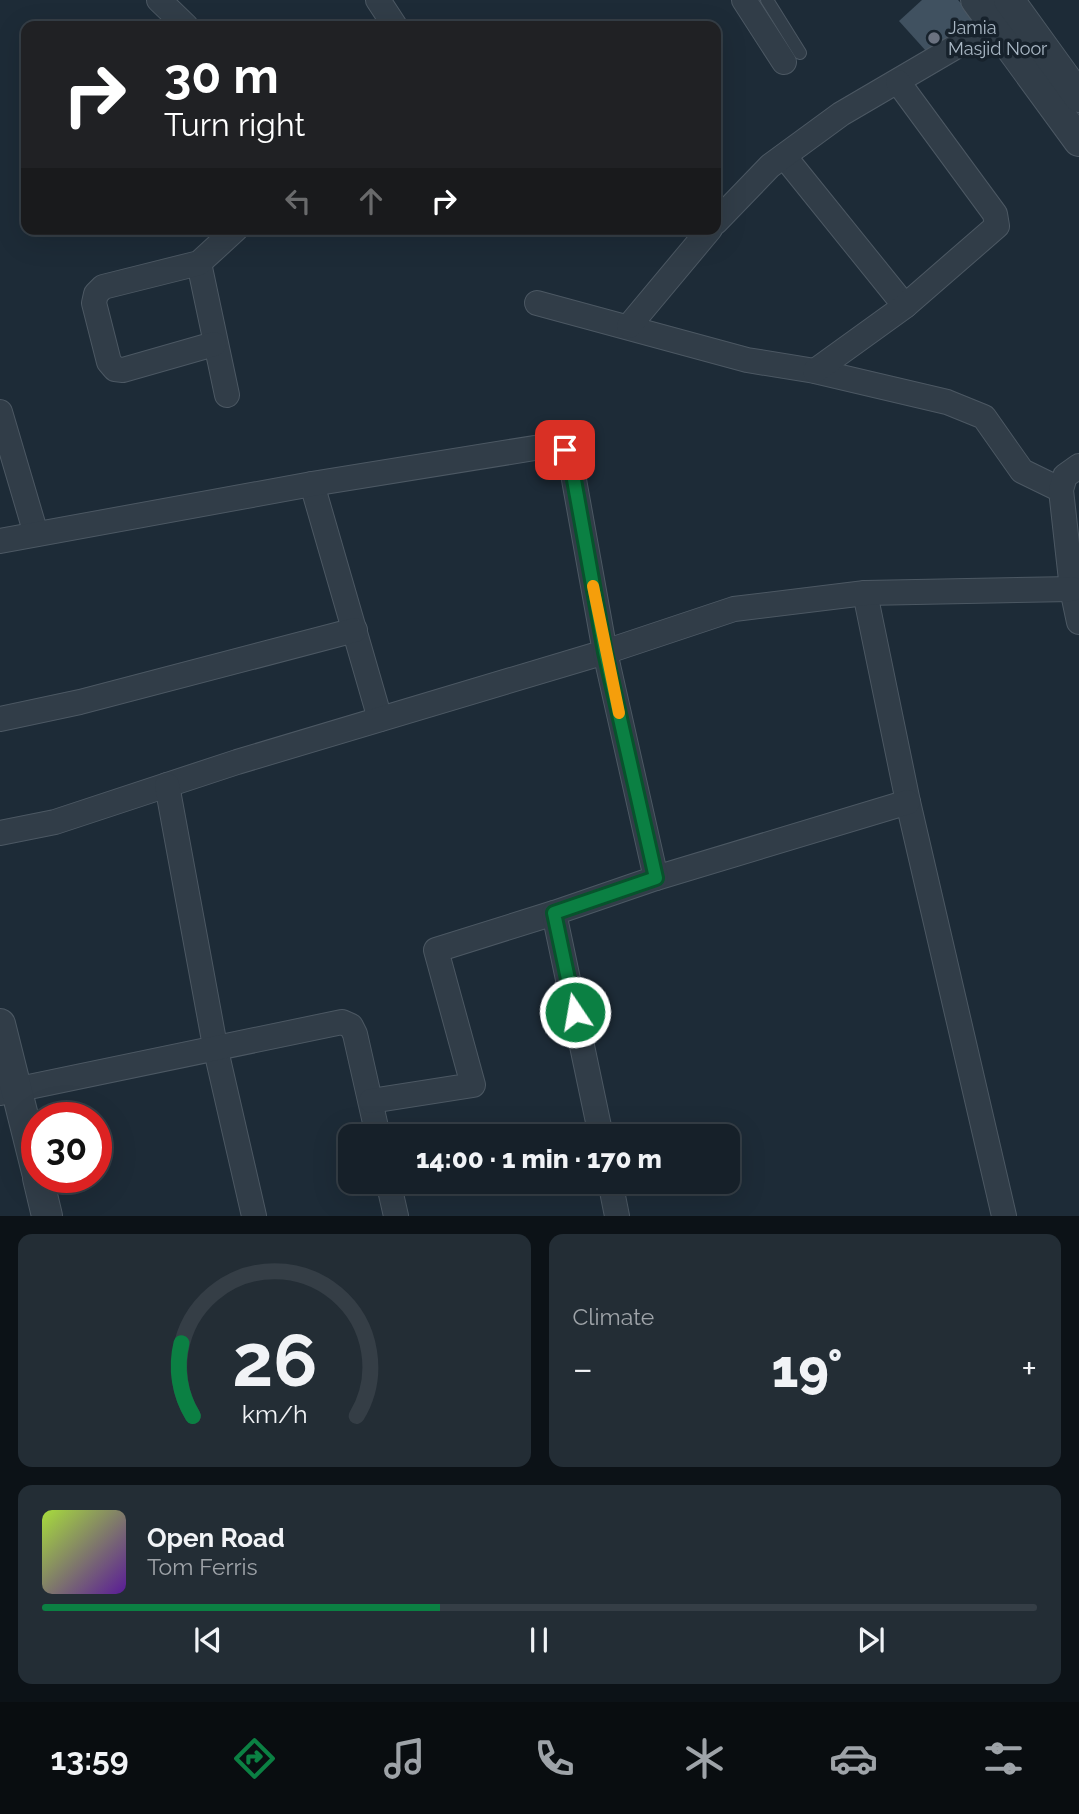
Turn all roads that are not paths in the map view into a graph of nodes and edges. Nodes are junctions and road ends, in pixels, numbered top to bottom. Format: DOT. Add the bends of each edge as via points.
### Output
graph roads {
  1 [pos="159,0"];
  2 [pos="378,0"];
  3 [pos="744,0"];
  4 [pos="767,0"];
  5 [pos="976,0"];
  6 [pos="1007,12"];
  7 [pos="181,21"];
  8 [pos="392,21"];
  9 [pos="792,57"];
  10 [pos="898,82"];
  11 [pos="1079,97"];
  12 [pos="1079,141"];
  13 [pos="784,156"];
  14 [pos="721,217"];
  15 [pos="229,235"];
  16 [pos="705,235"];
  17 [pos="199,263"];
  18 [pos="537,303"];
  19 [pos="905,306"];
  20 [pos="629,326"];
  21 [pos="214,344"];
  22 [pos="815,371"];
  23 [pos="227,395"];
  24 [pos="0,412"];
  25 [pos="1079,466"];
  26 [pos="312,484"];
  27 [pos="1061,489"];
  28 [pos="36,534"];
  29 [pos="0,541"];
  30 [pos="1072,589"];
  31 [pos="866,593"];
  32 [pos="1079,622"];
  33 [pos="355,630"];
  34 [pos="605,652"];
  35 [pos="0,719"];
  36 [pos="380,719"];
  37 [pos="167,785"];
  38 [pos="908,802"];
  39 [pos="0,833"];
  40 [pos="656,878"];
  41 [pos="554,913"];
  42 [pos="0,1024"];
  43 [pos="215,1046"];
  44 [pos="9,1091"];
  45 [pos="370,1101"];
  46 [pos="375,1124"];
  47 [pos="598,1124"];
  48 [pos="21,1126"];
  49 [pos="42,1193"];
  50 [pos="391,1194"];
  51 [pos="613,1194"];
  52 [pos="47,1216"];
  53 [pos="254,1216"];
  54 [pos="396,1216"];
  55 [pos="617,1216"];
  56 [pos="1004,1216"];
  1 -- 7 [label="street"];
  2 -- 8 [label="street"];
  3 -- 9 [label="street"];
  4 -- 9 [label="lane"];
  5 -- 6 [label="street"];
  6 -- 10 [label="street"];
  6 -- 11 [label="street"];
  6 -- 12 [label="street"];
  10 -- 13 [label="street" via="841,114"];
  10 -- 19 [label="street" via="995,214 997,226"];
  13 -- 14 [label="street"];
  13 -- 19 [label="street"];
  15 -- 17 [label="street"];
  16 -- 20 [label="street"];
  17 -- 21 [label="street"];
  17 -- 21 [label="street" via="103,287 94,303 109,362 115,369"];
  18 -- 20 [label="street"];
  19 -- 22 [label="street"];
  20 -- 22 [label="street" via="747,360"];
  21 -- 23 [label="street"];
  22 -- 27 [label="street" via="947,402 984,417 1022,471"];
  24 -- 28 [label="street"];
  25 -- 27 [label="street" via="1065,476"];
  26 -- 28 [label="street"];
  26 -- 33 [label="street"];
  26 -- 34 [label="street" via="552,445 565,450"];
  27 -- 30 [label="street"];
  28 -- 29 [label="street"];
  30 -- 31 [label="street"];
  30 -- 32 [label="street"];
  31 -- 34 [label="street" via="734,608"];
  31 -- 38 [label="street"];
  33 -- 35 [label="street"];
  33 -- 36 [label="street"];
  34 -- 36 [label="street"];
  34 -- 40 [label="street"];
  36 -- 37 [label="street"];
  37 -- 39 [label="street" via="55,822"];
  37 -- 43 [label="street"];
  38 -- 40 [label="street"];
  38 -- 56 [label="street"];
  40 -- 41 [label="street"];
  41 -- 45 [label="street" via="436,950 473,1085"];
  41 -- 47 [label="street"];
  42 -- 44 [label="street"];
  43 -- 44 [label="street"];
  43 -- 45 [label="street" via="342,1022 355,1034"];
  43 -- 53 [label="street"];
  44 -- 48 [label="street"];
  45 -- 46 [label="street"];
  49 -- 52 [label="street"];
  50 -- 54 [label="street"];
  51 -- 55 [label="street"];
}
